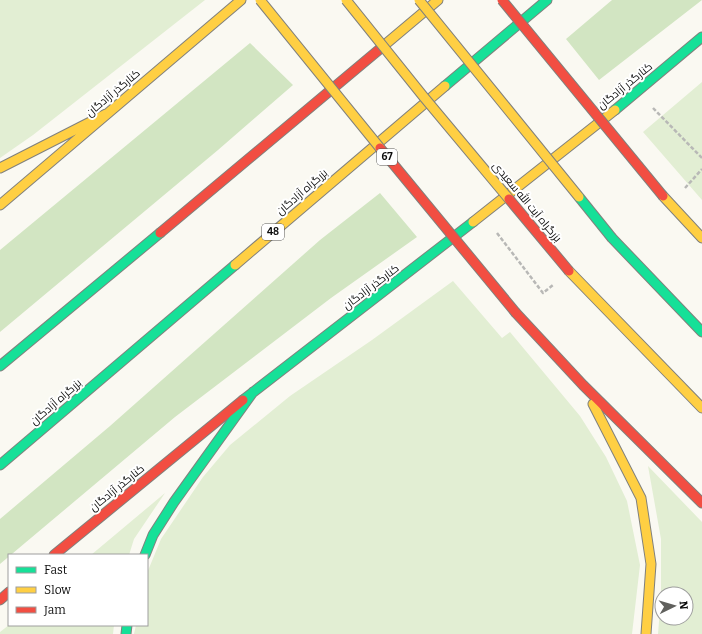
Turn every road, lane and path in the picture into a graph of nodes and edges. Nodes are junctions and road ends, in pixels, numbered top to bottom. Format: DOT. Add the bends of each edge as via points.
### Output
graph roads {
  1 [pos="241,0"];
  2 [pos="260,0"];
  3 [pos="346,0"];
  4 [pos="420,0"];
  5 [pos="438,0"];
  6 [pos="502,0"];
  7 [pos="547,0"];
  8 [pos="702,37"];
  9 [pos="638,92"];
  10 [pos="106,114"];
  11 [pos="702,158"];
  12 [pos="0,168"];
  13 [pos="0,205"];
  14 [pos="483,215"];
  15 [pos="702,238"];
  16 [pos="544,293"];
  17 [pos="702,332"];
  18 [pos="0,366"];
  19 [pos="583,385"];
  20 [pos="253,392"];
  21 [pos="702,408"];
  22 [pos="0,466"];
  23 [pos="702,503"];
  24 [pos="55,554"];
  25 [pos="145,554"];
  26 [pos="8,593"];
  27 [pos="0,600"];
  28 [pos="646,634"];
  1 -- 10 [label="main road, کنارگذر آزادگان"];
  2 -- 19 [label="main road, 67, bridge" via="516,313"];
  3 -- 21 [label="main road, بزرگراه آیت الله سعیدی, bridge" via="569,271"];
  4 -- 17 [label="main road, bridge" via="612,238"];
  5 -- 18 [label="main road"];
  6 -- 15 [label="main road, bridge" via="663,196"];
  7 -- 22 [label="main road, بزرگراه آزادگان / 48"];
  8 -- 9 [label="main road, کنارگذر آزادگان"];
  9 -- 11 [label="path"];
  9 -- 14 [label="main road, کنارگذر آزادگان"];
  10 -- 12 [label="main road"];
  10 -- 13 [label="main road, کنارگذر آزادگان"];
  14 -- 16 [label="path"];
  14 -- 20 [label="main road, کنارگذر آزادگان"];
  19 -- 23 [label="main road"];
  19 -- 28 [label="main road" via="641,498 651,564"];
  20 -- 24 [label="main road, کنارگذر آزادگان"];
  20 -- 25 [label="main road" via="174,502 153,535"];
  26 -- 27 [label="main road"];
}
